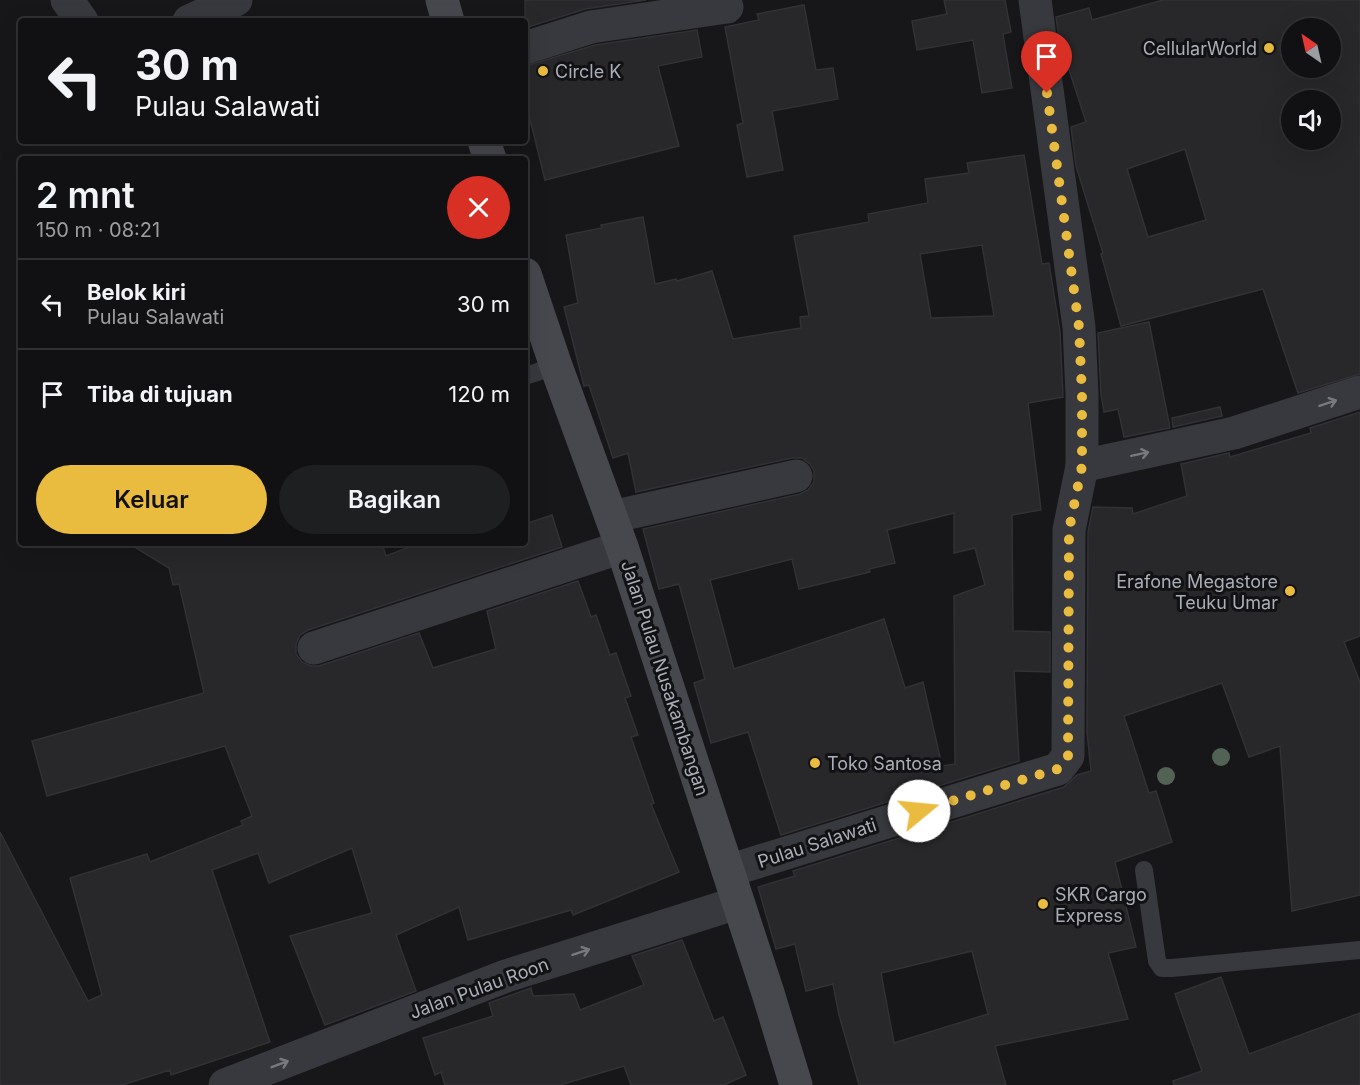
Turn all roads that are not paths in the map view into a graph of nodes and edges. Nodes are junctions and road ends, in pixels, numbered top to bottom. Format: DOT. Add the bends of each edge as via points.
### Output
graph roads {
  1 [pos="67,0"];
  2 [pos="236,0"];
  3 [pos="442,0"];
  4 [pos="1035,0"];
  5 [pos="727,7"];
  6 [pos="80,18"];
  7 [pos="196,18"];
  8 [pos="447,18"];
  9 [pos="528,47"];
  10 [pos="528,283"];
  11 [pos="555,366"];
  12 [pos="528,375"];
  13 [pos="1360,392"];
  14 [pos="1082,466"];
  15 [pos="796,476"];
  16 [pos="617,532"];
  17 [pos="314,648"];
  18 [pos="1144,870"];
  19 [pos="728,871"];
  20 [pos="737,903"];
  21 [pos="1360,950"];
  22 [pos="225,1085"];
  23 [pos="796,1085"];
  1 -- 6 [label="street"];
  2 -- 7 [label="street"];
  3 -- 8 [label="street"];
  4 -- 14 [label="street, Pulau Salawati" via="1079,327"];
  5 -- 9 [label="street" via="591,27"];
  10 -- 11 [label="street, Jalan Pulau Nusakambangan"];
  11 -- 12 [label="lane"];
  11 -- 16 [label="street, Jalan Pulau Nusakambangan"];
  14 -- 13 [label="street, one-way" via="1234,433"];
  14 -- 19 [label="street, Pulau Salawati" via="1069,530 1068,756 1058,769"];
  15 -- 16 [label="street"];
  16 -- 17 [label="street"];
  16 -- 19 [label="street, Jalan Pulau Nusakambangan"];
  18 -- 21 [label="lane" via="1157,961 1162,968"];
  19 -- 20 [label="street, Jalan Pulau Nusakambangan"];
  22 -- 20 [label="street, Jalan Pulau Roon, one-way" via="506,976"];
  20 -- 23 [label="street, Jalan Pulau Nusakambangan"];
}
